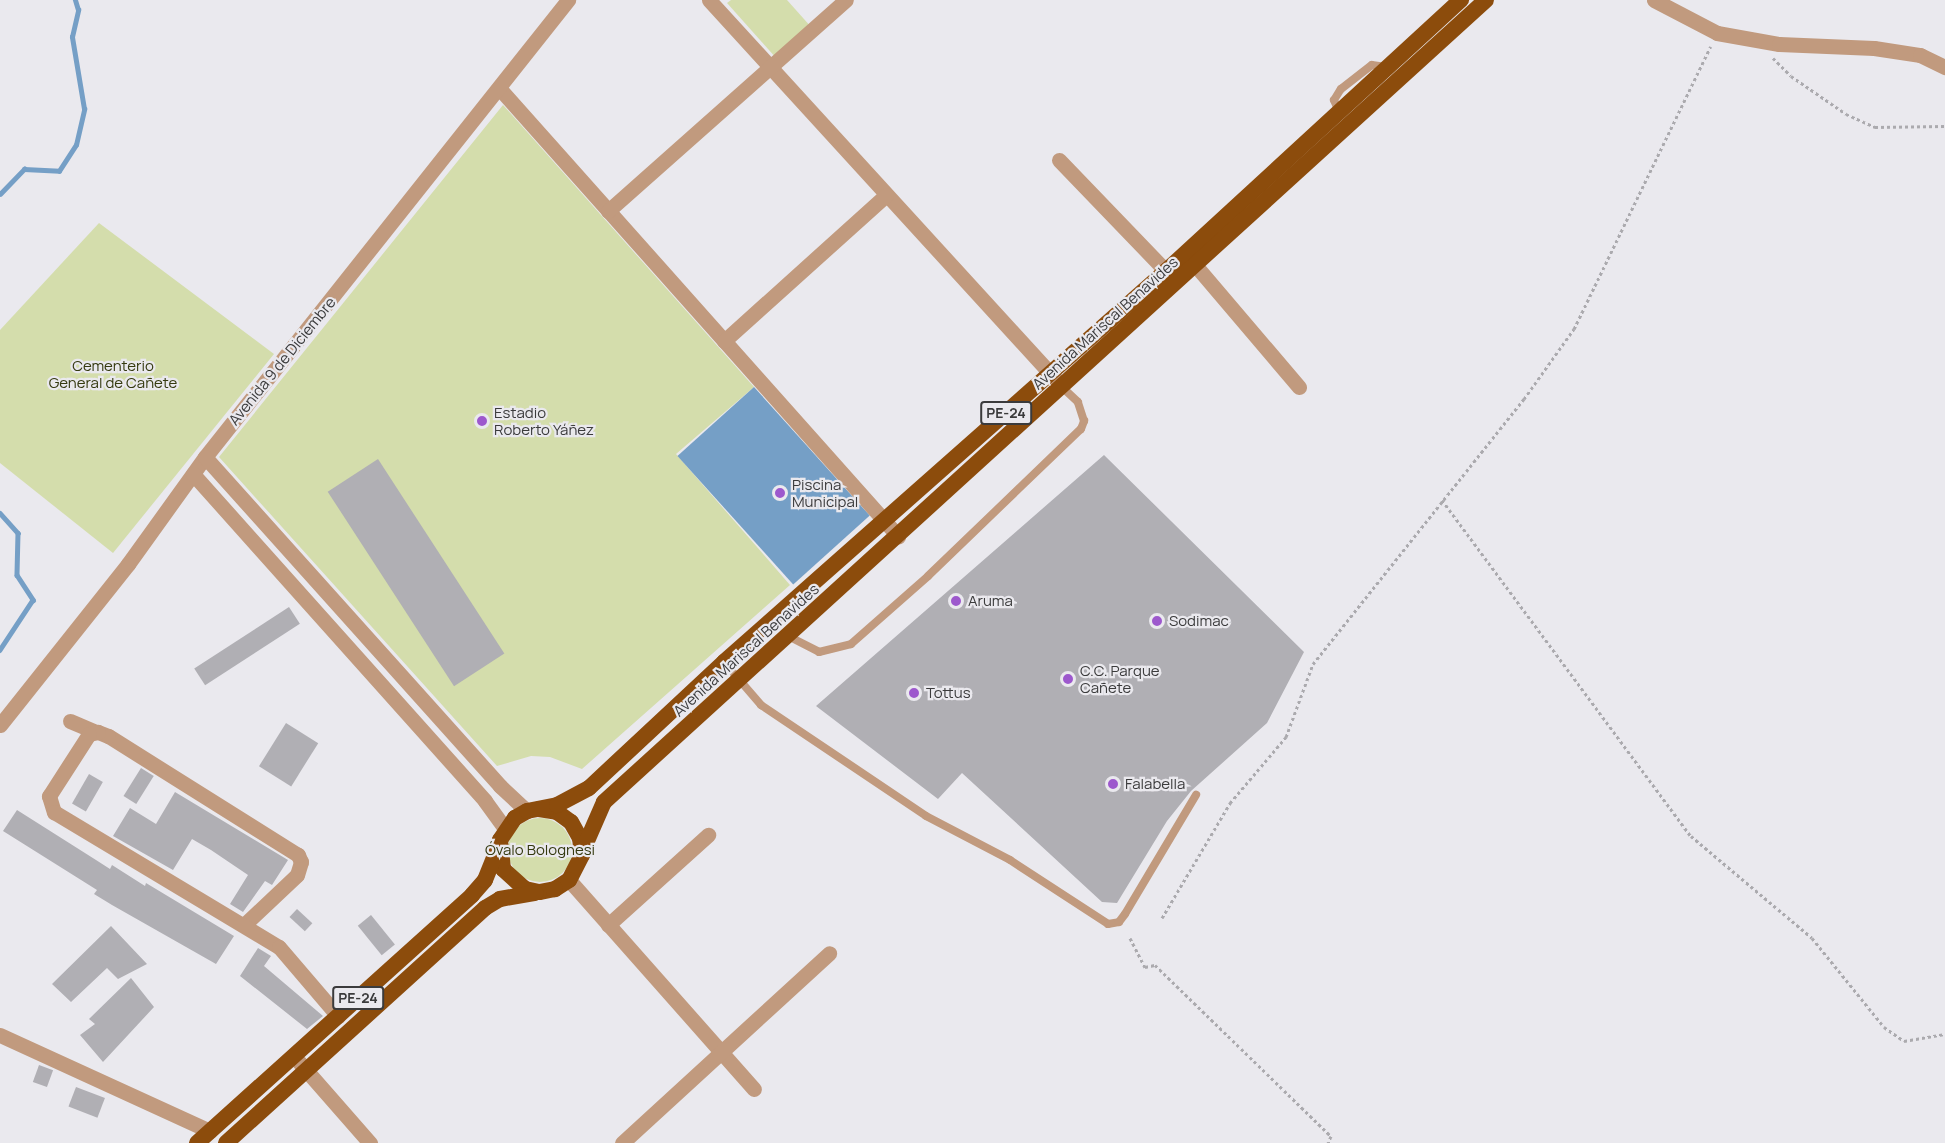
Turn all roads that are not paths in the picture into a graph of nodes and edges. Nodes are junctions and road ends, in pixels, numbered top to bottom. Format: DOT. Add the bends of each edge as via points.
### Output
graph roads {
  1 [pos="568,0"];
  2 [pos="709,0"];
  3 [pos="846,0"];
  4 [pos="1461,0"];
  5 [pos="1486,0"];
  6 [pos="1654,0"];
  7 [pos="1389,67"];
  8 [pos="1945,67"];
  9 [pos="770,69"];
  10 [pos="1401,79"];
  11 [pos="500,89"];
  12 [pos="1059,160"];
  13 [pos="886,195"];
  14 [pos="608,211"];
  15 [pos="1196,266"];
  16 [pos="1166,271"];
  17 [pos="724,341"];
  18 [pos="1050,373"];
  19 [pos="1062,387"];
  20 [pos="1299,387"];
  21 [pos="205,457"];
  22 [pos="194,474"];
  23 [pos="884,522"];
  24 [pos="898,536"];
  25 [pos="788,636"];
  26 [pos="724,662"];
  27 [pos="738,682"];
  28 [pos="70,721"];
  29 [pos="0,725"];
  30 [pos="94,731"];
  31 [pos="1196,795"];
  32 [pos="533,810"];
  33 [pos="502,834"];
  34 [pos="708,835"];
  35 [pos="582,855"];
  36 [pos="569,880"];
  37 [pos="539,892"];
  38 [pos="245,924"];
  39 [pos="608,925"];
  40 [pos="830,953"];
  41 [pos="338,1016"];
  42 [pos="0,1035"];
  43 [pos="719,1052"];
  44 [pos="294,1056"];
  45 [pos="307,1070"];
  46 [pos="754,1089"];
  47 [pos="210,1131"];
  48 [pos="197,1143"];
  49 [pos="225,1143"];
  50 [pos="370,1143"];
  51 [pos="621,1143"];
  1 -- 11 [label="street, Avenida 9 de Diciembre"];
  2 -- 9 [label="street"];
  3 -- 9 [label="street"];
  4 -- 7 [label="highway, Avenida Mariscal Benavides / PE-24"];
  5 -- 10 [label="highway, Avenida Mariscal Benavides / PE-24"];
  6 -- 8 [label="street" via="1700,28 1717,33 1836,49 1874,48 1920,55"];
  7 -- 10 [label="lane"];
  7 -- 16 [label="highway, Avenida Mariscal Benavides / PE-24"];
  9 -- 13 [label="street"];
  9 -- 14 [label="street"];
  10 -- 15 [label="highway, Avenida Mariscal Benavides / PE-24"];
  11 -- 14 [label="street"];
  11 -- 21 [label="street, Avenida 9 de Diciembre"];
  12 -- 16 [label="street"];
  13 -- 17 [label="street"];
  13 -- 18 [label="street"];
  14 -- 17 [label="street"];
  15 -- 19 [label="highway, Avenida Mariscal Benavides / PE-24"];
  15 -- 20 [label="street"];
  16 -- 18 [label="highway, Avenida Mariscal Benavides / PE-24"];
  17 -- 23 [label="street"];
  18 -- 19 [label="street"];
  18 -- 23 [label="highway, Avenida Mariscal Benavides / PE-24"];
  19 -- 24 [label="highway, Avenida Mariscal Benavides / PE-24"];
  19 -- 25 [label="lane" via="1078,402 1084,421 1081,429 928,576 851,644 819,652"];
  21 -- 22 [label="street, Avenida 9 de Diciembre"];
  21 -- 32 [label="street" via="500,786"];
  22 -- 29 [label="street, Avenida 9 de Diciembre"];
  22 -- 33 [label="street" via="485,801"];
  23 -- 24 [label="street"];
  23 -- 26 [label="highway, Avenida Mariscal Benavides / PE-24"];
  24 -- 25 [label="highway, Avenida Mariscal Benavides / PE-24"];
  25 -- 27 [label="highway, Avenida Mariscal Benavides / PE-24"];
  26 -- 27 [label="lane"];
  26 -- 32 [label="highway, Avenida Mariscal Benavides / PE-24" via="589,788 557,805"];
  27 -- 31 [label="lane" via="761,705 926,816 1010,860 1108,924 1119,922 1125,914"];
  27 -- 35 [label="highway, Avenida Mariscal Benavides / PE-24" via="604,802"];
  28 -- 30 [label="street"];
  30 -- 38 [label="street" via="49,796 54,812"];
  30 -- 38 [label="street" via="298,855 302,862 297,875"];
  32 -- 33 [label="highway"];
  32 -- 35 [label="highway" via="557,812 571,822 580,837"];
  33 -- 37 [label="highway" via="499,855 512,881"];
  33 -- 41 [label="highway, PE-24" via="493,863 472,895"];
  34 -- 39 [label="street"];
  35 -- 36 [label="highway"];
  36 -- 37 [label="highway" via="555,889"];
  36 -- 39 [label="street"];
  37 -- 45 [label="highway, PE-24" via="500,899 484,908"];
  38 -- 41 [label="street" via="279,946"];
  39 -- 43 [label="street"];
  40 -- 43 [label="street"];
  41 -- 44 [label="highway, PE-24"];
  42 -- 47 [label="street"];
  43 -- 46 [label="street"];
  43 -- 51 [label="street"];
  44 -- 45 [label="street"];
  44 -- 47 [label="highway, PE-24"];
  45 -- 49 [label="highway, PE-24"];
  45 -- 50 [label="street"];
  47 -- 48 [label="highway, PE-24"];
}
